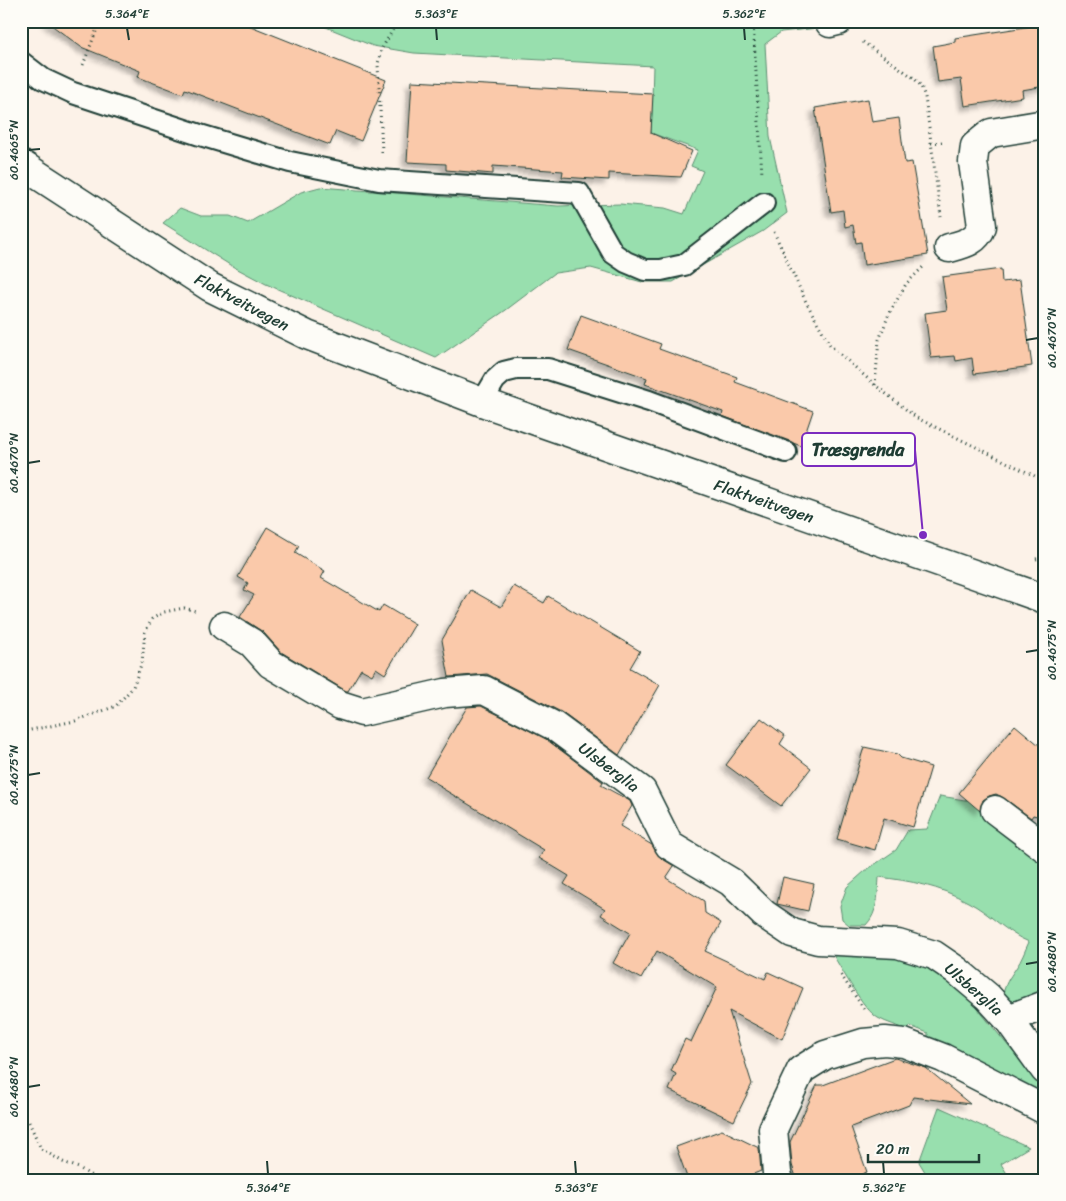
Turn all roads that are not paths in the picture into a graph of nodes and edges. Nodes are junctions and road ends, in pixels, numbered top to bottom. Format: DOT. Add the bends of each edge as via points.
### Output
graph roads {
  1 [pos="21,62"];
  2 [pos="1045,124"];
  3 [pos="21,164"];
  4 [pos="764,203"];
  5 [pos="949,248"];
  6 [pos="482,402"];
  7 [pos="786,452"];
  8 [pos="1045,600"];
  9 [pos="224,626"];
  10 [pos="995,810"];
  11 [pos="1045,848"];
  12 [pos="1045,1004"];
  13 [pos="1008,1019"];
  14 [pos="1045,1070"];
  15 [pos="1045,1110"];
  16 [pos="779,1180"];
  1 -- 4 [label="lane" via="43,79 73,93 290,162 379,180 580,193 613,253 645,270 684,265"];
  2 -- 5 [label="street" via="991,133 975,146 973,162 982,226 972,241"];
  3 -- 6 [label="street, Flaktveitvegen" via="210,287 307,335"];
  6 -- 7 [label="lane" via="495,380 504,372 548,369 649,401"];
  6 -- 8 [label="street, Flaktveitvegen"];
  9 -- 13 [label="street, Ulsberglia" via="252,643 271,664 340,705 362,712 445,693 484,690 554,726 642,791 669,845 731,882 764,914 792,934 818,940 898,944 934,955 982,992"];
  10 -- 11 [label="street"];
  12 -- 13 [label="street, Ulsberglia"];
  13 -- 14 [label="street, Ulsberglia"];
  15 -- 16 [label="street" via="943,1058 904,1043 862,1043 826,1055 801,1070 773,1129"];
}
